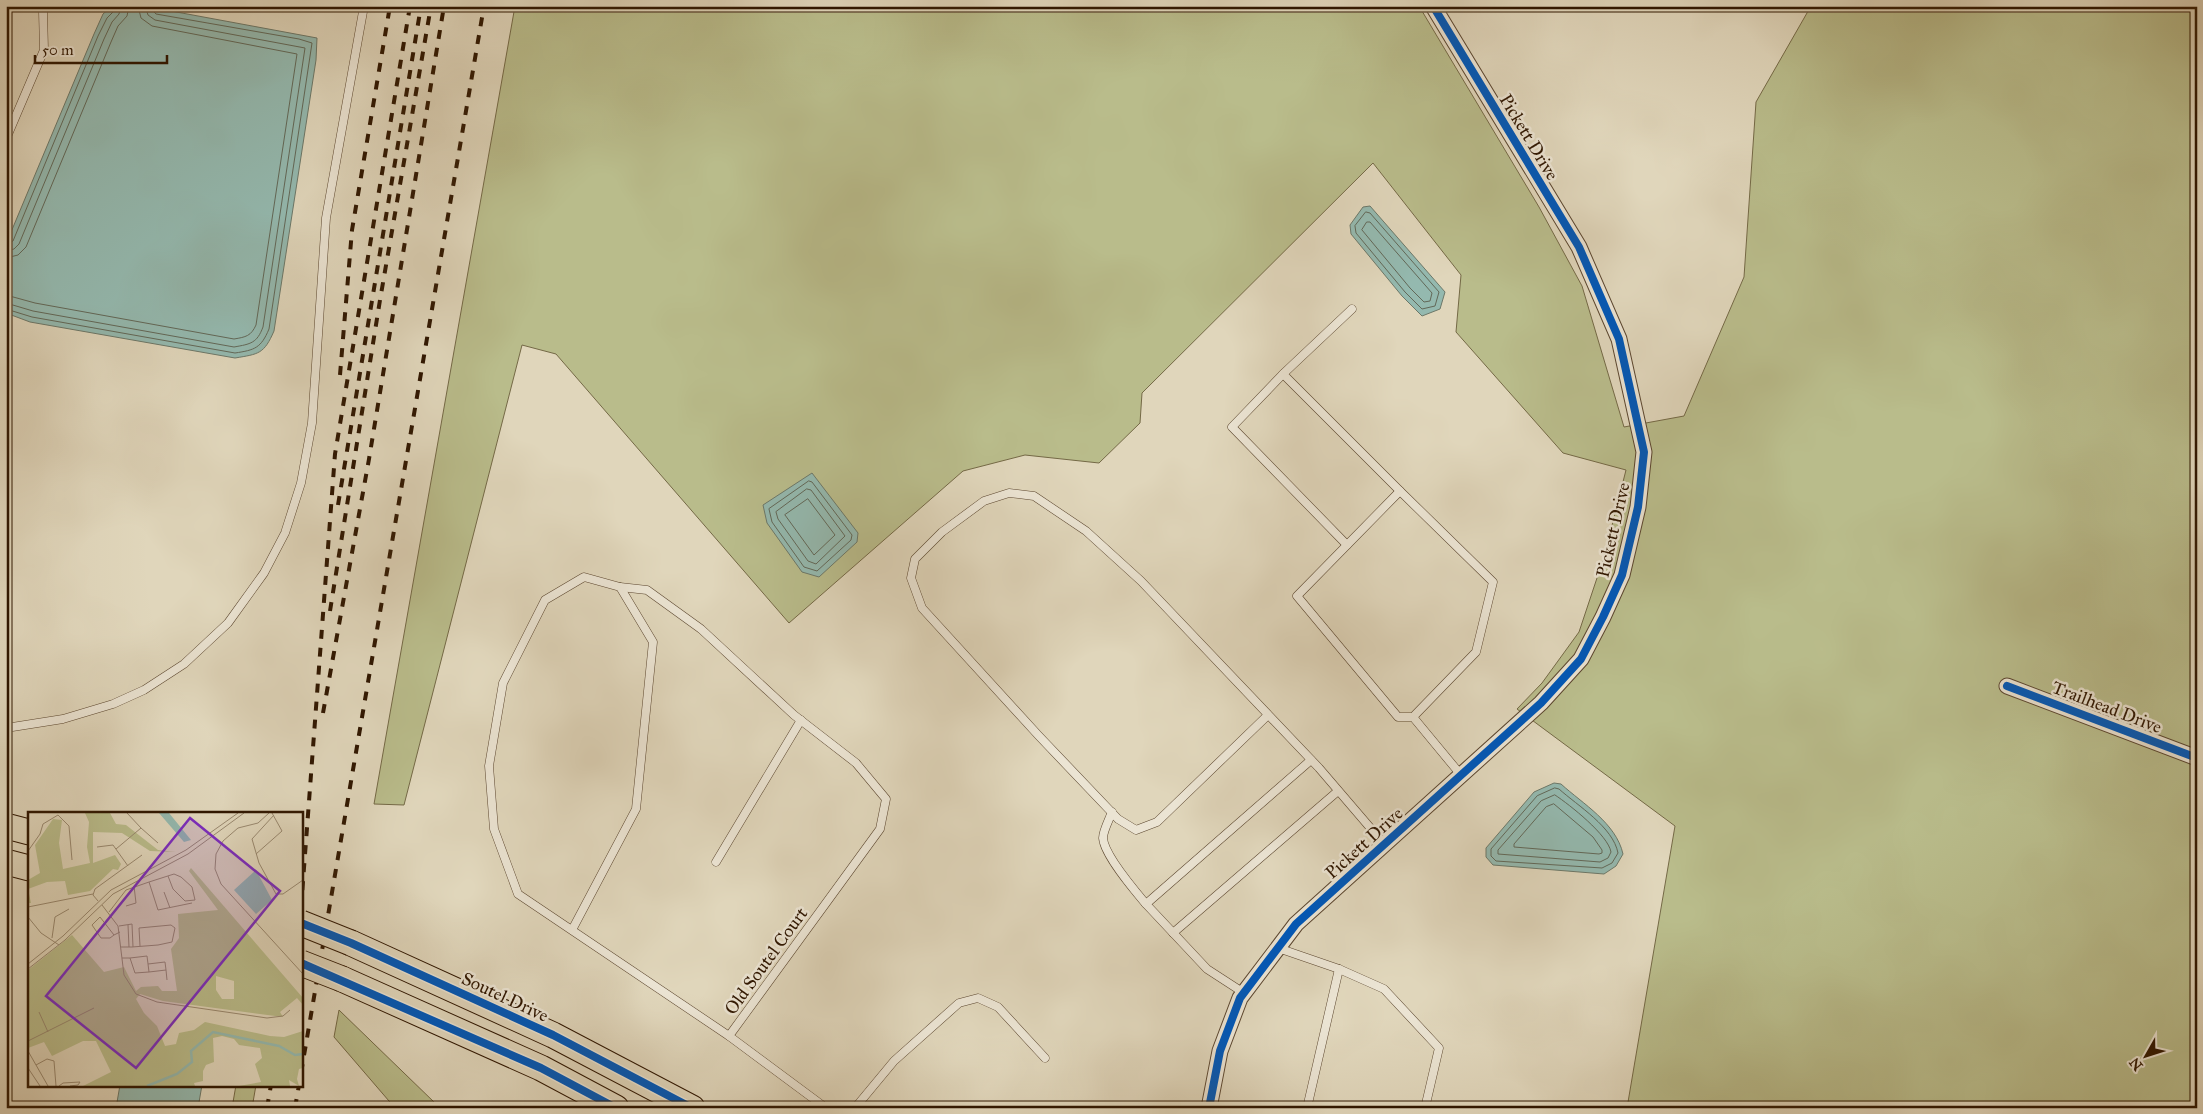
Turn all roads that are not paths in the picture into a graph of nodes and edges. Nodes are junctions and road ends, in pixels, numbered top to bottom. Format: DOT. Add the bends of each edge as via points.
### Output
graph roads {
  1 [pos="41,6"];
  2 [pos="364,6"];
  3 [pos="1433,6"];
  4 [pos="6,138"];
  5 [pos="1352,309"];
  6 [pos="1283,374"];
  7 [pos="1400,491"];
  8 [pos="1347,545"];
  9 [pos="620,587"];
  10 [pos="2007,686"];
  11 [pos="1268,715"];
  12 [pos="1413,717"];
  13 [pos="801,720"];
  14 [pos="6,728"];
  15 [pos="2197,758"];
  16 [pos="1311,760"];
  17 [pos="1462,775"];
  18 [pos="1338,791"];
  19 [pos="1112,812"];
  20 [pos="6,826"];
  21 [pos="28,832"];
  22 [pos="1385,845"];
  23 [pos="6,862"];
  24 [pos="716,862"];
  25 [pos="28,868"];
  26 [pos="1146,904"];
  27 [pos="302,923"];
  28 [pos="572,930"];
  29 [pos="1173,933"];
  30 [pos="1278,948"];
  31 [pos="302,963"];
  32 [pos="1339,970"];
  33 [pos="1244,993"];
  34 [pos="729,1036"];
  35 [pos="1045,1058"];
  36 [pos="616,1108"];
  37 [pos="692,1108"];
  38 [pos="826,1108"];
  39 [pos="855,1108"];
  40 [pos="1209,1108"];
  41 [pos="1307,1108"];
  42 [pos="1425,1108"];
  1 -- 4 [label="lane" via="44,50"];
  2 -- 14 [label="lane" via="326,218 312,423 301,484 285,533 264,573 228,623 184,664 144,690 113,704 63,719"];
  3 -- 17 [label="street, Pickett Drive" via="1579,247 1596,282 1619,339 1644,452 1638,507 1622,575 1580,659 1541,703"];
  5 -- 6 [label="lane"];
  6 -- 7 [label="lane"];
  6 -- 8 [label="lane" via="1232,427"];
  7 -- 8 [label="lane"];
  7 -- 12 [label="lane" via="1493,582 1476,652"];
  8 -- 12 [label="lane" via="1298,596 1398,717"];
  9 -- 13 [label="lane" via="647,590 701,629"];
  9 -- 28 [label="lane" via="653,642 636,809"];
  9 -- 28 [label="lane" via="584,577 545,600 504,683 489,766 494,828 518,894"];
  10 -- 15 [label="street, Trailhead Drive"];
  11 -- 16 [label="lane"];
  11 -- 19 [label="lane" via="1157,822 1136,830 1118,820"];
  11 -- 19 [label="lane" via="1141,582 1086,532 1034,496 1009,493 984,501 942,532 915,559 911,578 922,608"];
  12 -- 17 [label="lane"];
  13 -- 24 [label="lane"];
  13 -- 34 [label="lane, Old Soutel Court" via="856,763 886,799 880,829"];
  16 -- 18 [label="lane"];
  16 -- 26 [label="lane"];
  17 -- 22 [label="street, Pickett Drive"];
  18 -- 22 [label="lane"];
  18 -- 29 [label="lane"];
  19 -- 26 [label="lane" via="1103,838 1126,880"];
  20 -- 21 [label="main road"];
  22 -- 30 [label="street, Pickett Drive" via="1296,924"];
  23 -- 25 [label="main road"];
  26 -- 29 [label="lane"];
  27 -- 37 [label="main road, Soutel Drive, bridge" via="553,1035"];
  28 -- 34 [label="lane"];
  29 -- 33 [label="lane" via="1207,969"];
  30 -- 32 [label="lane"];
  30 -- 33 [label="street, Pickett Drive"];
  31 -- 36 [label="main road, bridge" via="541,1068"];
  32 -- 41 [label="lane"];
  32 -- 42 [label="lane" via="1384,989 1439,1048"];
  33 -- 40 [label="street, Pickett Drive" via="1220,1051"];
  34 -- 38 [label="lane, Old Soutel Court"];
  35 -- 39 [label="lane" via="998,1007 978,998 959,1003 894,1061"];
}
